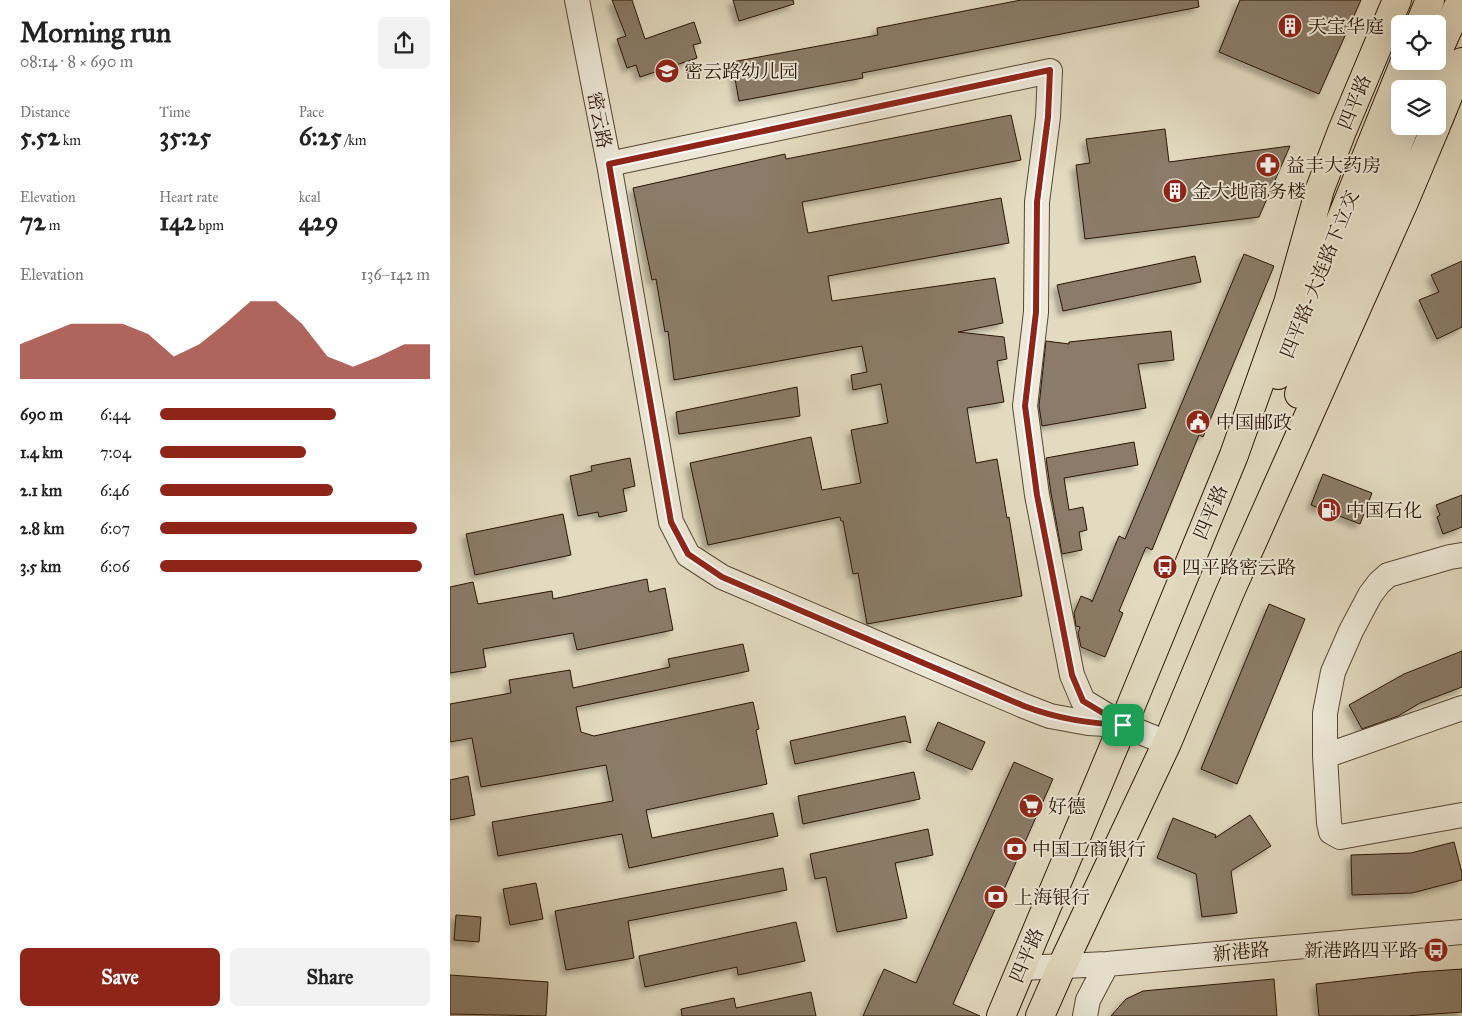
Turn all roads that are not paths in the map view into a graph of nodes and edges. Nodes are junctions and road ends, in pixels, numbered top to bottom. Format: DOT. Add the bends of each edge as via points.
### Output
graph roads {
  1 [pos="577,0"];
  2 [pos="1397,0"];
  3 [pos="1430,0"];
  4 [pos="1460,0"];
  5 [pos="1424,15"];
  6 [pos="1446,32"];
  7 [pos="1462,62"];
  8 [pos="1401,70"];
  9 [pos="1446,102"];
  10 [pos="1401,135"];
  11 [pos="1432,135"];
  12 [pos="609,164"];
  13 [pos="1234,455"];
  14 [pos="1288,462"];
  15 [pos="1462,555"];
  16 [pos="1462,708"];
  17 [pos="1123,725"];
  18 [pos="1167,743"];
  19 [pos="1325,756"];
  20 [pos="1462,815"];
  21 [pos="1462,932"];
  22 [pos="1107,964"];
  23 [pos="1062,966"];
  24 [pos="1021,968"];
  25 [pos="1001,1016"];
  26 [pos="1040,1016"];
  27 [pos="1085,1016"];
  1 -- 12 [label="street, 密云路"];
  2 -- 13 [label="main road, 四平路" via="1320,189 1288,303"];
  3 -- 5 [label="main road"];
  4 -- 6 [label="main road"];
  7 -- 9 [label="main road"];
  8 -- 13 [label="main road, 四平路-大连路下立交" via="1331,244 1307,315 1276,380"];
  10 -- 14 [label="main road, 四平路-大连路下立交" via="1296,401"];
  11 -- 14 [label="main road, 四平路"];
  12 -- 17 [label="street, 密云路" via="671,522 688,554 722,577 1024,706 1050,716"];
  12 -- 17 [label="street" via="1050,70 1048,117 1037,202 1036,312 1025,406 1037,495 1072,675 1083,701"];
  13 -- 17 [label="main road, 四平路"];
  14 -- 18 [label="main road, 四平路"];
  15 -- 19 [label="street" via="1388,575 1370,595 1333,672 1325,713"];
  16 -- 19 [label="street"];
  17 -- 18 [label="street, 密云路"];
  17 -- 24 [label="main road, 四平路"];
  18 -- 23 [label="main road, 四平路"];
  19 -- 20 [label="street" via="1328,824 1330,832 1340,837"];
  21 -- 22 [label="street, 新港路"];
  22 -- 23 [label="street, 新港路"];
  22 -- 27 [label="street" via="1088,1000"];
  23 -- 24 [label="street, 新港路"];
  23 -- 26 [label="main road, 四平路"];
  24 -- 25 [label="main road, 四平路"];
}
